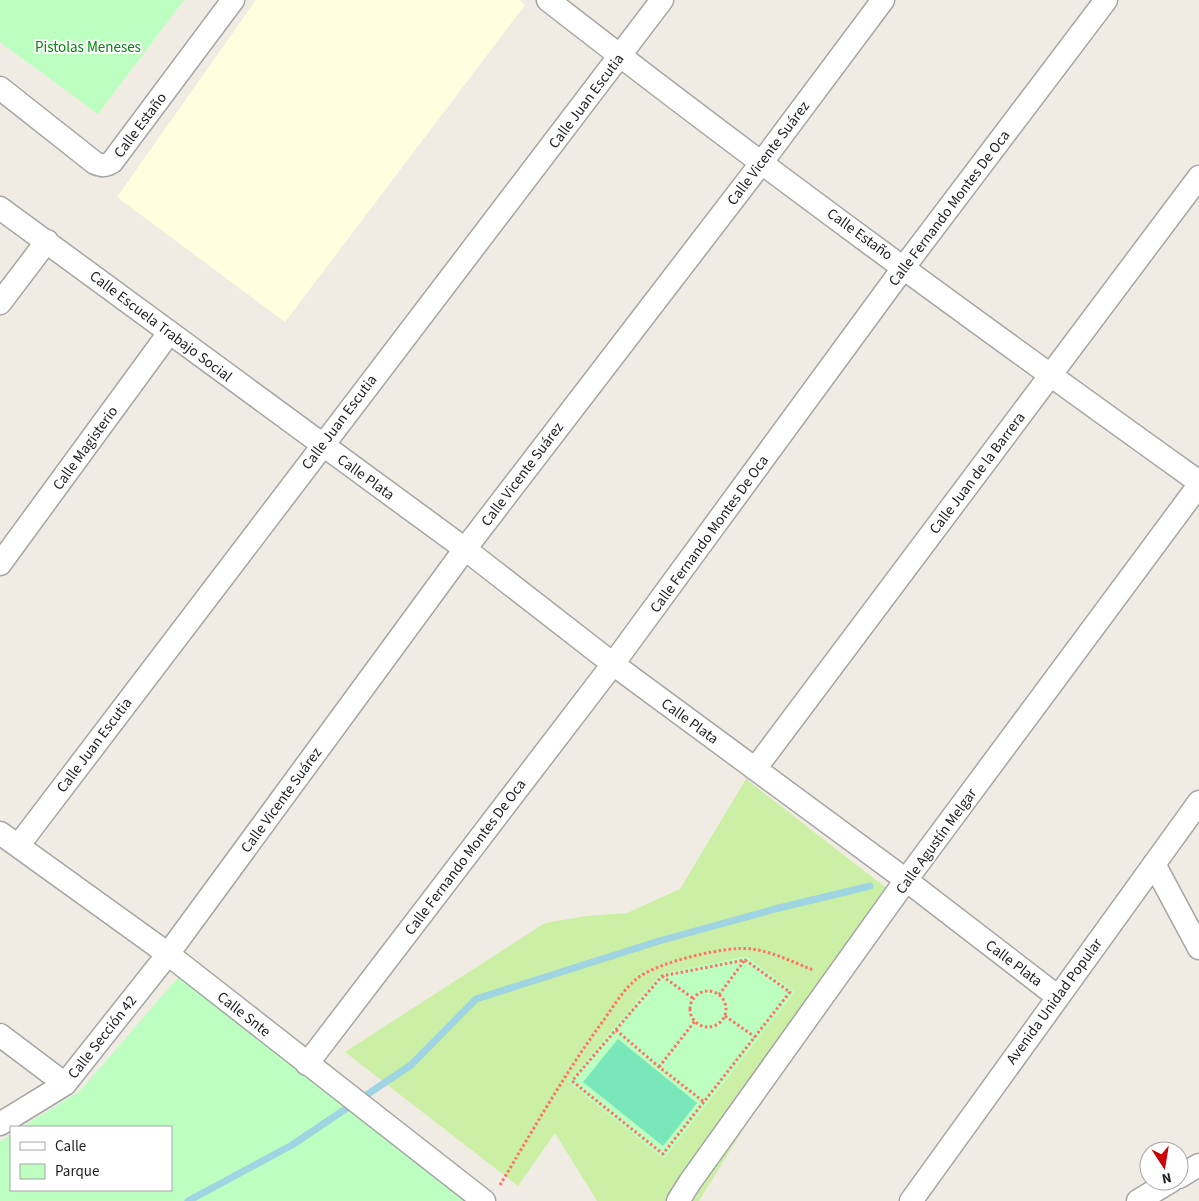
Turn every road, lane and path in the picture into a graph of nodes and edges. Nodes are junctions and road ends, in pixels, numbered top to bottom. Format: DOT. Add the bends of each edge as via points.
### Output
graph roads {
  1 [pos="233,0"];
  2 [pos="548,0"];
  3 [pos="662,0"];
  4 [pos="883,0"];
  5 [pos="1106,0"];
  6 [pos="621,56"];
  7 [pos="0,88"];
  8 [pos="762,162"];
  9 [pos="1199,177"];
  10 [pos="0,208"];
  11 [pos="46,241"];
  12 [pos="904,267"];
  13 [pos="0,303"];
  14 [pos="170,333"];
  15 [pos="1050,375"];
  16 [pos="322,445"];
  17 [pos="1199,484"];
  18 [pos="465,549"];
  19 [pos="0,564"];
  20 [pos="613,664"];
  21 [pos="755,769"];
  22 [pos="1199,802"];
  23 [pos="9,839"];
  24 [pos="1154,864"];
  25 [pos="906,880"];
  26 [pos="1199,948"];
  27 [pos="168,954"];
  28 [pos="745,960"];
  29 [pos="662,976"];
  30 [pos="835,979"];
  31 [pos="719,995"];
  32 [pos="1058,996"];
  33 [pos="694,999"];
  34 [pos="725,1016"];
  35 [pos="695,1021"];
  36 [pos="616,1030"];
  37 [pos="0,1035"];
  38 [pos="755,1037"];
  39 [pos="307,1064"];
  40 [pos="659,1067"];
  41 [pos="64,1084"];
  42 [pos="704,1102"];
  43 [pos="0,1124"];
  44 [pos="1155,1191"];
  45 [pos="490,1197"];
  46 [pos="678,1201"];
  47 [pos="911,1201"];
  48 [pos="1138,1201"];
  1 -- 7 [label="street, Calle Estaño" via="107,165 95,163"];
  2 -- 6 [label="street, Calle Estaño"];
  3 -- 6 [label="street, Calle Juan Escutia"];
  4 -- 8 [label="street, Calle Vicente Suárez"];
  5 -- 12 [label="street, Calle Fernando Montes De Oca"];
  6 -- 8 [label="street, Calle Estaño"];
  6 -- 16 [label="street, Calle Juan Escutia"];
  8 -- 12 [label="street, Calle Estaño"];
  8 -- 18 [label="street, Calle Vicente Suárez"];
  9 -- 15 [label="street, Calle Juan de la Barrera"];
  10 -- 11 [label="street, Calle Escuela Trabajo Social"];
  11 -- 13 [label="street"];
  11 -- 14 [label="street, Calle Escuela Trabajo Social"];
  12 -- 15 [label="street, Calle Estaño"];
  12 -- 20 [label="street, Calle Fernando Montes De Oca"];
  14 -- 16 [label="street, Calle Escuela Trabajo Social"];
  14 -- 19 [label="street, Calle Magisterio"];
  15 -- 17 [label="street, Calle Estaño"];
  15 -- 21 [label="street, Calle Juan de la Barrera"];
  16 -- 18 [label="street, Calle Plata"];
  16 -- 23 [label="street, Calle Juan Escutia"];
  17 -- 25 [label="street, Calle Agustín Melgar"];
  18 -- 20 [label="street, Calle Plata"];
  18 -- 27 [label="street, Calle Vicente Suárez"];
  20 -- 21 [label="street, Calle Plata"];
  20 -- 39 [label="street, Calle Fernando Montes De Oca"];
  21 -- 25 [label="street, Calle Plata"];
  22 -- 24 [label="street, Avenida Unidad Popular"];
  23 -- 27 [label="street, Calle Snte"];
  24 -- 26 [label="street"];
  24 -- 32 [label="street, Avenida Unidad Popular"];
  25 -- 30 [label="street, Calle Agustín Melgar"];
  25 -- 32 [label="street, Calle Plata"];
  27 -- 39 [label="street, Calle Snte"];
  27 -- 41 [label="street, Calle Sección 42"];
  28 -- 29 [label="path"];
  28 -- 31 [label="path"];
  28 -- 38 [label="path" via="790,992"];
  29 -- 33 [label="path"];
  29 -- 36 [label="path"];
  30 -- 45 [label="path" via="769,952 750,948 668,963 640,976 627,988 585,1045"];
  30 -- 46 [label="street, Calle Agustín Melgar"];
  31 -- 33 [label="path" via="708,991"];
  31 -- 34 [label="path" via="726,1004"];
  32 -- 47 [label="street, Avenida Unidad Popular"];
  33 -- 35 [label="path" via="690,1010"];
  34 -- 35 [label="path" via="712,1026"];
  34 -- 38 [label="path"];
  35 -- 40 [label="path"];
  36 -- 40 [label="path"];
  36 -- 42 [label="path" via="572,1081 663,1154"];
  37 -- 41 [label="street"];
  38 -- 42 [label="path"];
  39 -- 45 [label="street, Calle Snte"];
  40 -- 42 [label="path"];
  41 -- 43 [label="street, Calle Sección 42"];
  44 -- 48 [label="street"];
}
